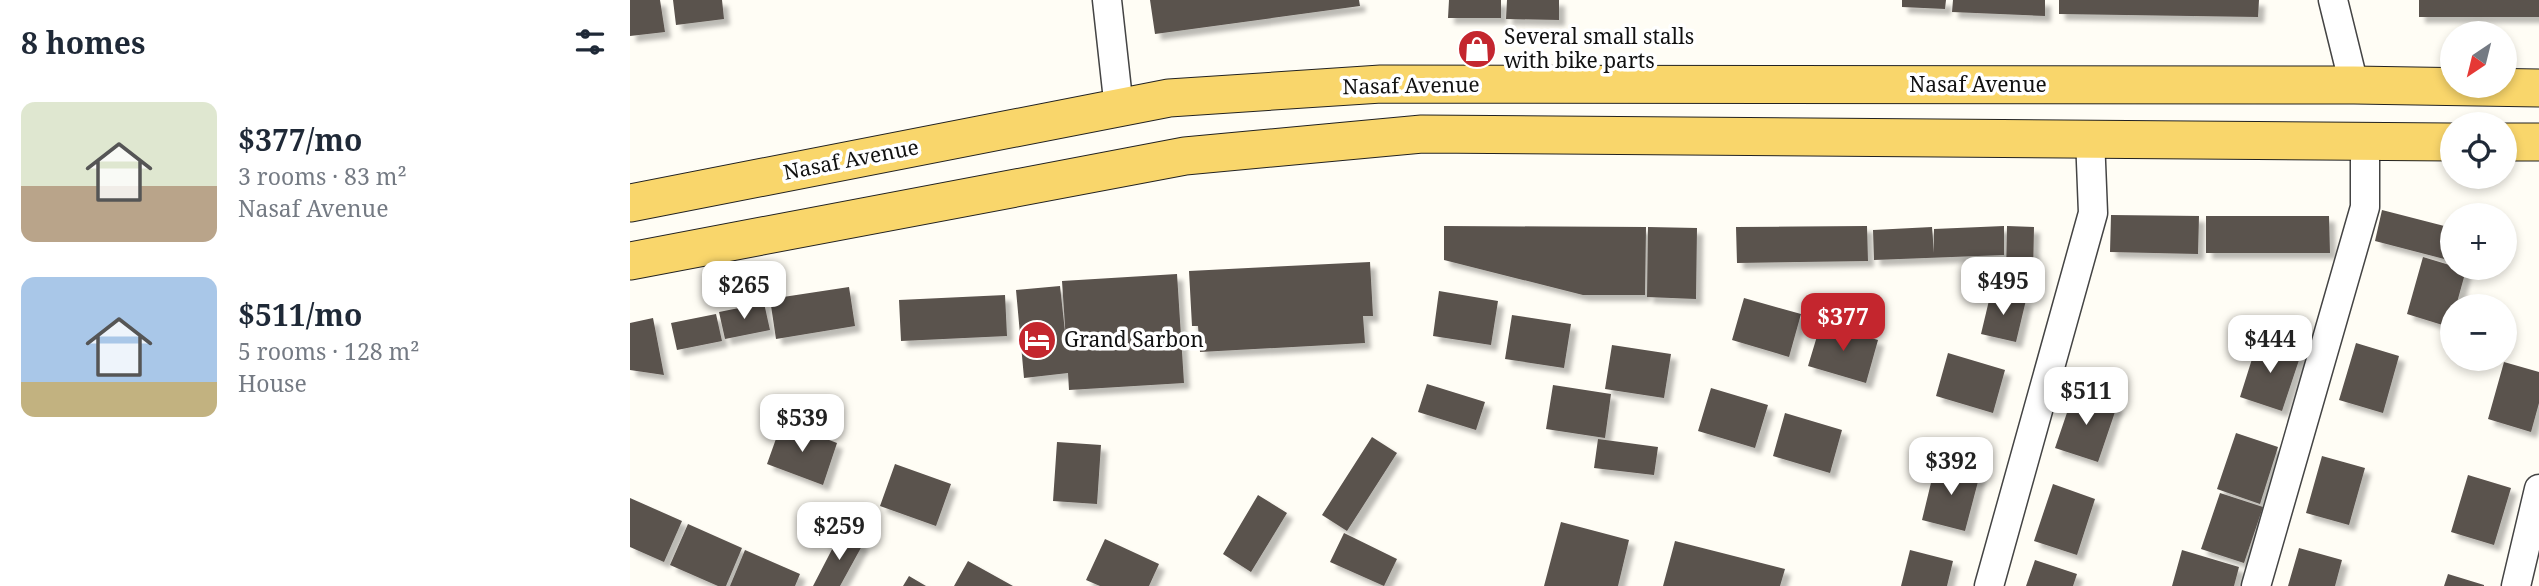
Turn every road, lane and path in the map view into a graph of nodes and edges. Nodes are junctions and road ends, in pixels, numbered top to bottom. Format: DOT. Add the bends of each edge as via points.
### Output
graph roads {
  1 [pos="1107,0"];
  2 [pos="2333,0"];
  3 [pos="2354,85"];
  4 [pos="2539,88"];
  5 [pos="1119,108"];
  6 [pos="2090,137"];
  7 [pos="2365,142"];
  8 [pos="2440,142"];
  9 [pos="2517,142"];
  10 [pos="2539,142"];
  11 [pos="630,203"];
  12 [pos="630,261"];
  13 [pos="2539,489"];
  14 [pos="1989,586"];
  15 [pos="2256,586"];
  16 [pos="2516,586"];
  1 -- 5 [label="street"];
  2 -- 3 [label="street"];
  3 -- 4 [label="main road, Nasaf Avenue"];
  3 -- 5 [label="main road, Nasaf Avenue" via="1381,84 1169,98"];
  5 -- 11 [label="main road, Nasaf Avenue"];
  6 -- 7 [label="main road"];
  6 -- 12 [label="main road" via="1422,134 1185,156"];
  6 -- 14 [label="street" via="2093,213"];
  7 -- 8 [label="main road"];
  7 -- 15 [label="street" via="2365,207"];
  9 -- 10 [label="main road"];
  13 -- 16 [label="street"];
}
